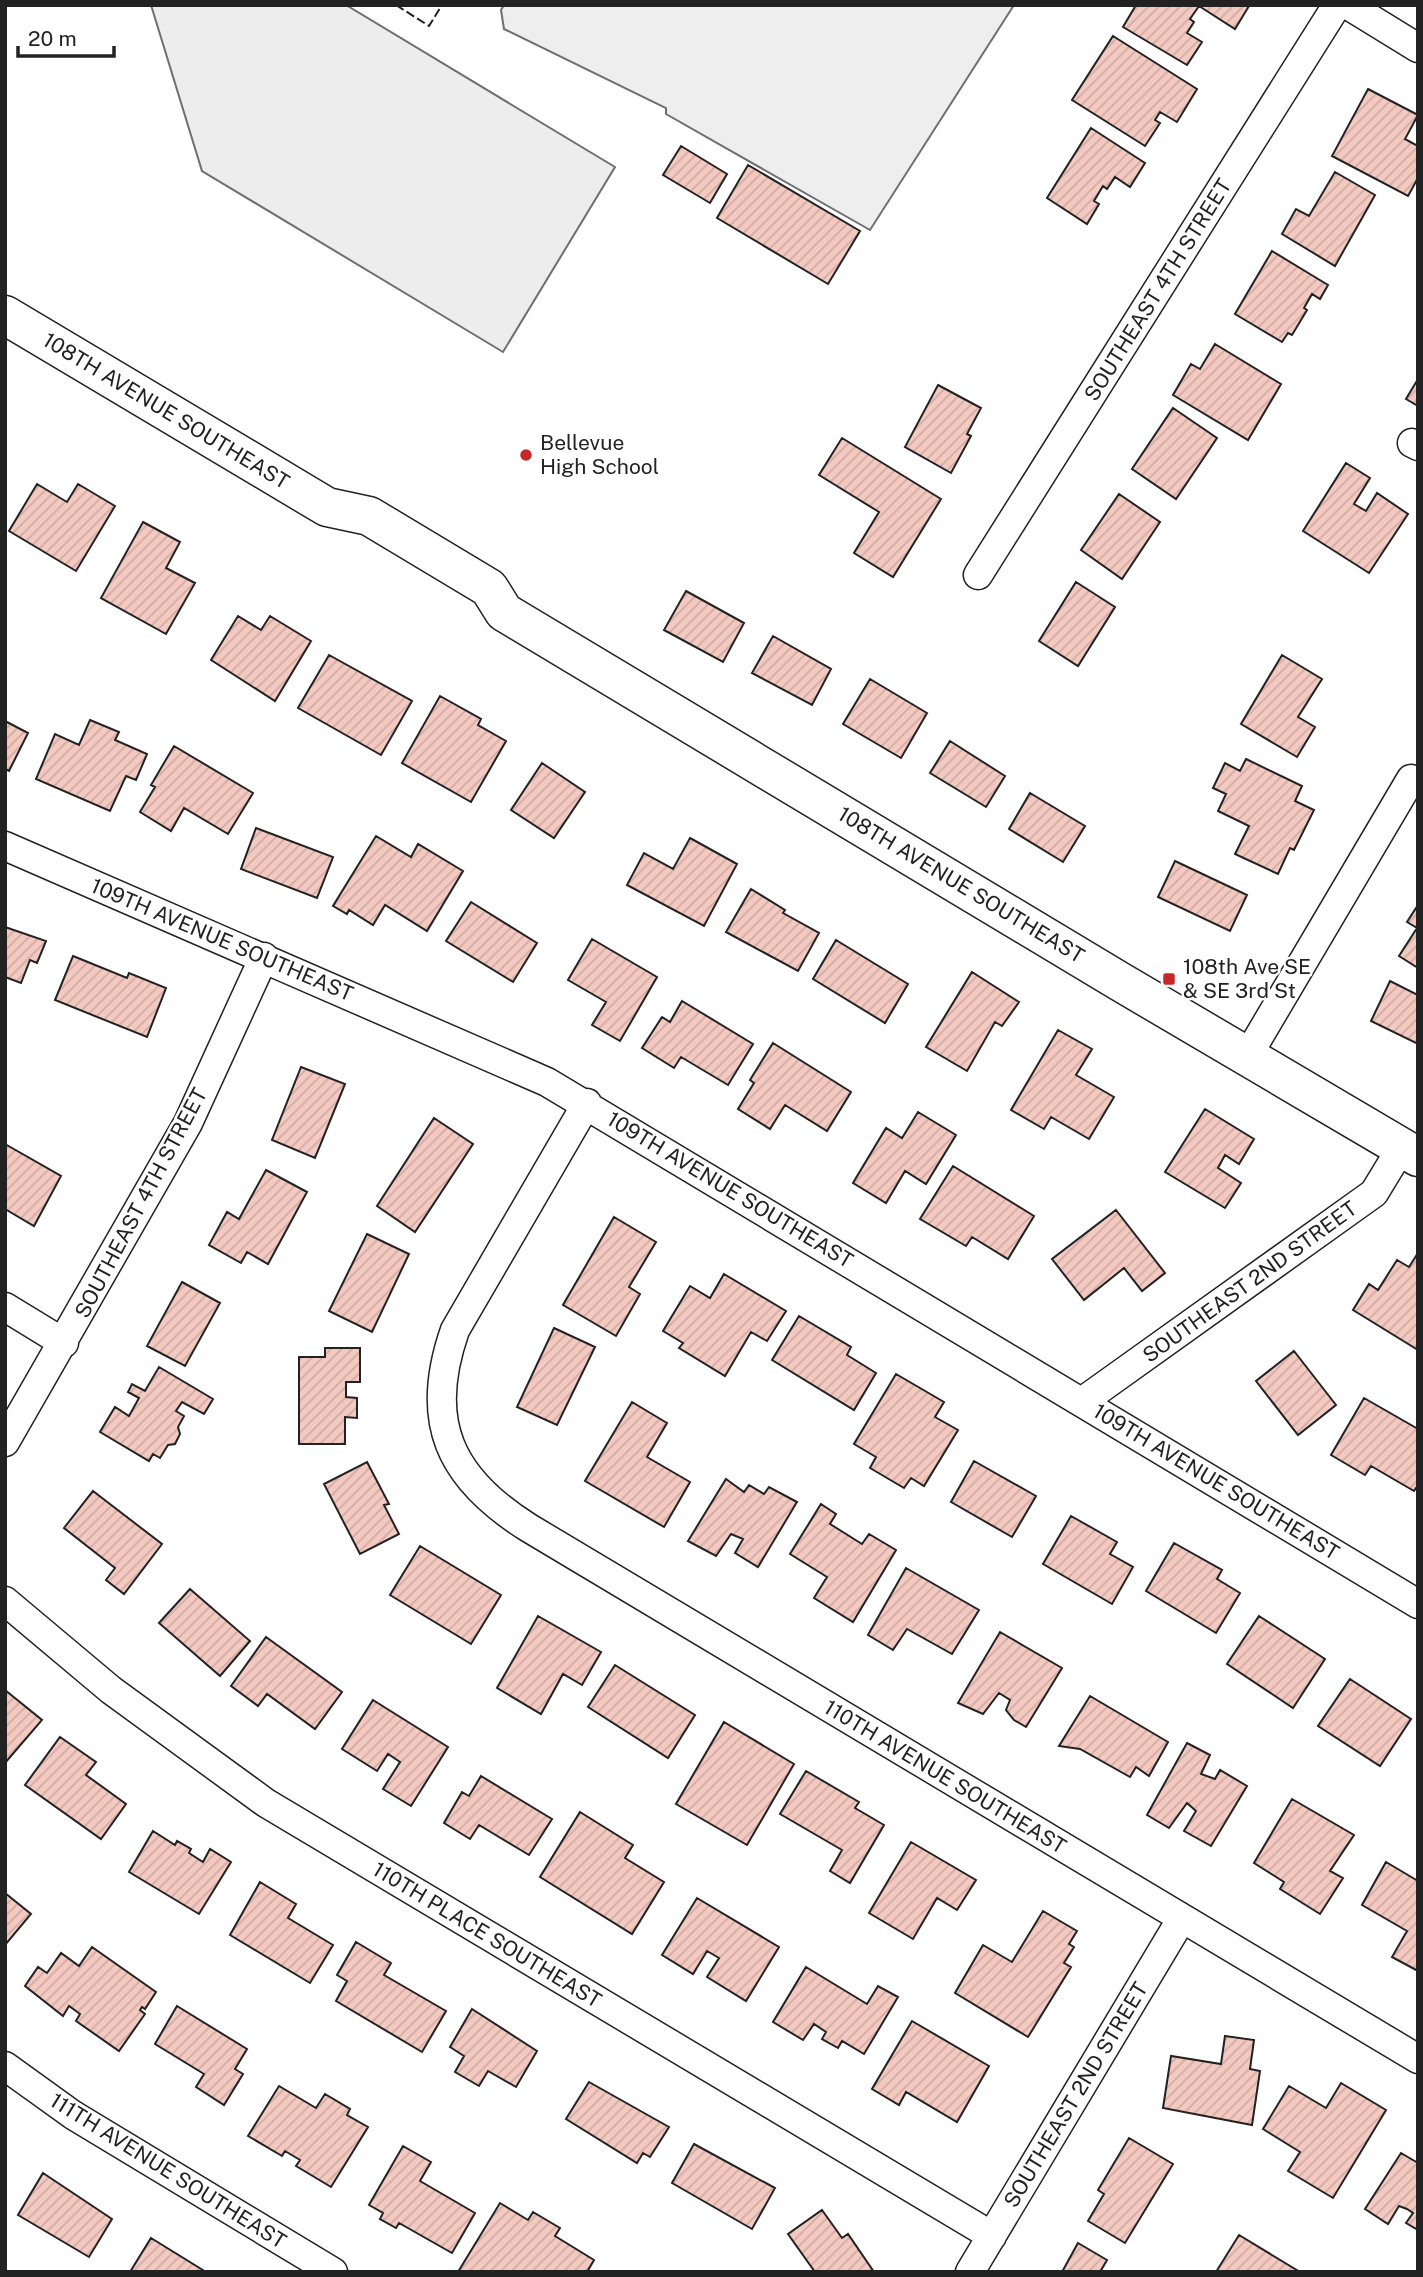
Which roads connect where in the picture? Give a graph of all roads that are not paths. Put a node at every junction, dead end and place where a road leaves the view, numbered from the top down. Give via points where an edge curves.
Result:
1 (1337, 5) edge
2 (1348, 5) edge
3 (1418, 48) edge
4 (5, 315) edge
5 (978, 575) dead end
6 (1411, 779) dead end
7 (5, 846) edge
8 (264, 957) junction
9 (1248, 1055) junction
10 (587, 1103) junction
11 (1410, 1152) edge
12 (5, 1307) edge
13 (64, 1343) junction
14 (1083, 1401) junction
15 (5, 1442) edge
16 (5, 1601) edge
17 (1418, 1604) edge
18 (1182, 1918) junction
19 (1418, 2059) edge
20 (5, 2066) edge
21 (992, 2236) junction
22 (332, 2272) edge
23 (970, 2272) edge

1 - 5 street, SOUTHEAST 4TH STREET
2 - 3 street
4 - 9 street, 108TH AVENUE SOUTHEAST via 327,507 369,516 489,588 505,612
6 - 9 street
7 - 8 street, 109TH AVENUE SOUTHEAST
8 - 10 street, 109TH AVENUE SOUTHEAST
8 - 13 street, SOUTHEAST 4TH STREET via 188,1123
9 - 11 street, 108TH AVENUE SOUTHEAST
10 - 14 street, 109TH AVENUE SOUTHEAST
10 - 18 street, 110TH AVENUE SOUTHEAST via 454,1330 446,1354 441,1374 442,1412 449,1444 477,1489 540,1536
11 - 14 street, SOUTHEAST 2ND STREET via 1374,1193
12 - 13 street
13 - 15 street, SOUTHEAST 4TH STREET
14 - 17 street, 109TH AVENUE SOUTHEAST
16 - 21 street, 110TH PLACE SOUTHEAST via 111,1690 265,1803
18 - 19 street, 110TH AVENUE SOUTHEAST
18 - 21 street, SOUTHEAST 2ND STREET
20 - 22 street, 111TH AVENUE SOUTHEAST via 72,2115
21 - 23 street, SOUTHEAST 2ND STREET

